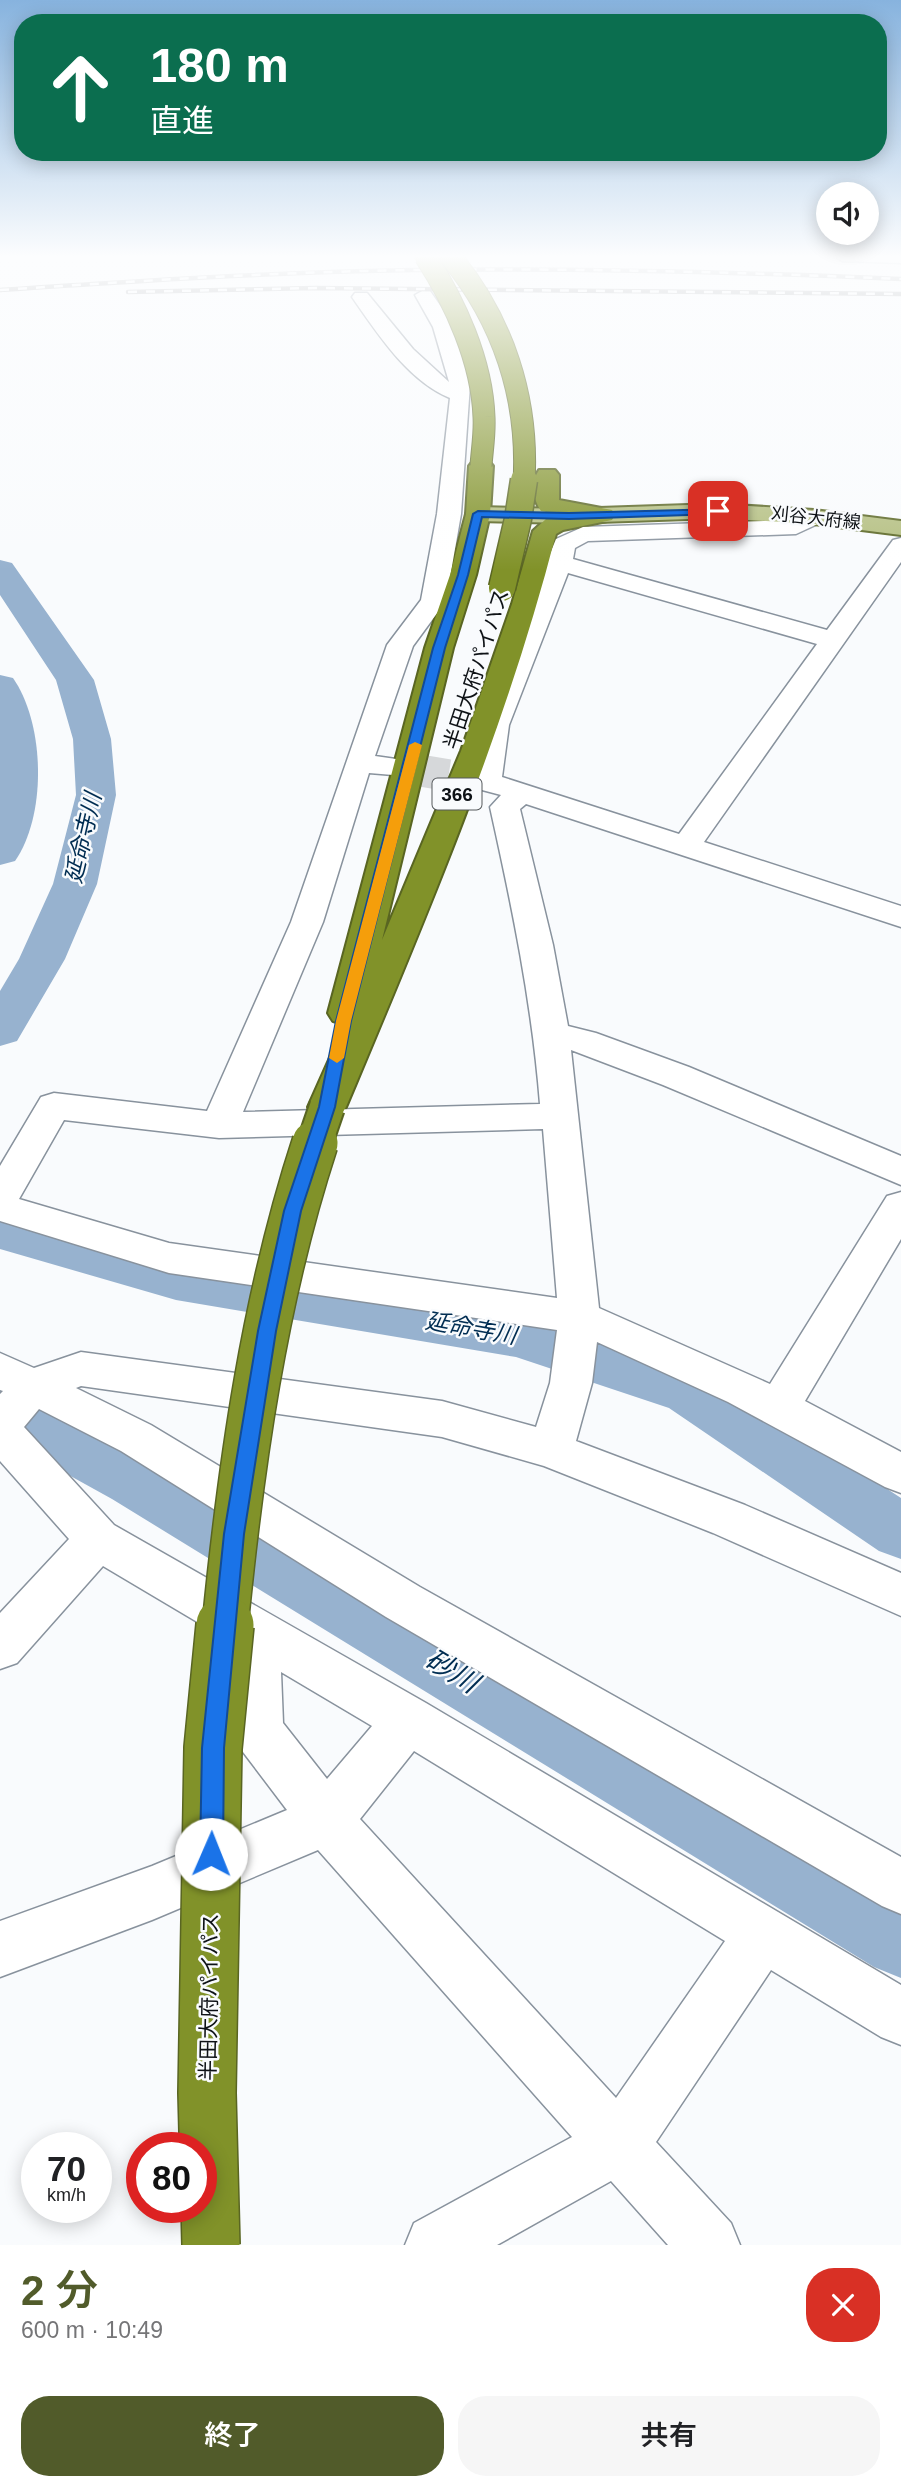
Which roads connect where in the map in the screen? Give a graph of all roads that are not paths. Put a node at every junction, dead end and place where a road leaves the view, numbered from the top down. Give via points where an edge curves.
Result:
1 (414, 361) edge
2 (454, 361) edge
3 (474, 361) edge
4 (509, 361) edge
5 (528, 361) edge
6 (461, 395) junction
7 (542, 415) dead end
8 (546, 451) dead end
9 (478, 514) junction
10 (603, 515) junction
11 (814, 517) junction
12 (901, 528) edge
13 (901, 545) edge
14 (560, 563) junction
15 (833, 640) junction
16 (358, 764) junction
17 (393, 766) tunnel mouth
18 (482, 781) joint
19 (521, 792) junction
20 (687, 845) junction
21 (901, 917) edge
22 (552, 1034) junction
23 (327, 1107) junction
24 (560, 1116) junction
25 (219, 1125) junction
26 (901, 1171) edge
27 (0, 1198) edge
28 (901, 1206) edge
29 (0, 1207) edge
30 (579, 1318) junction
31 (22, 1381) edge
32 (779, 1406) junction
33 (0, 1424) edge
34 (0, 1431) edge
35 (551, 1450) junction
36 (901, 1474) edge
37 (99, 1539) junction
38 (901, 1595) edge
39 (255, 1629) junction
40 (0, 1647) edge
41 (408, 1720) junction
42 (326, 1820) junction
43 (901, 1887) edge
44 (762, 1935) junction
45 (0, 1949) edge
46 (901, 2017) edge
47 (620, 2143) junction
48 (211, 2245) edge
49 (436, 2245) edge
50 (709, 2245) edge

1 - 6 street via 447,392
2 - 6 street
3 - 9 highway, 366, bridge via 485,415
4 - 23 highway, 半田大府パイパス / 366, bridge via 522,422 524,478 502,588 478,678
5 - 7 highway
6 - 16 street via 449,514 433,601 400,645
8 - 10 highway via 544,497 550,506
9 - 10 main road, 刈谷大府線
9 - 23 highway, 366 via 344,1021
10 - 11 main road, 刈谷大府線 via 718,511
10 - 23 highway, 366 via 555,524 545,531 461,784
11 - 12 main road, 刈谷大府線
11 - 14 street via 796,527 583,534 564,544
13 - 15 street
14 - 15 street
14 - 18 street via 495,725
15 - 20 street
16 - 17 street
16 - 25 street via 307,922
18 - 19 street
19 - 20 street
19 - 22 street via 505,807
20 - 21 street
22 - 24 street
22 - 26 street via 584,1041 676,1076
23 - 48 highway, 半田大府パイパス / 366, bridge via 300,1181 267,1331 233,1548 213,1748 207,2093
24 - 25 street
24 - 30 street
25 - 27 street via 54,1106
28 - 32 street
29 - 30 street via 169,1258
30 - 32 street via 690,1363
30 - 35 street via 571,1383
31 - 33 street
31 - 35 street via 82,1369 442,1419
31 - 43 street via 136,1438 403,1602
32 - 36 street
34 - 37 street
35 - 38 street via 729,1519
37 - 39 street
37 - 40 street
39 - 41 street
39 - 42 street via 258,1731
41 - 42 street
41 - 44 street
42 - 45 street
42 - 47 street
44 - 46 street
44 - 47 street
47 - 49 street
47 - 50 street

